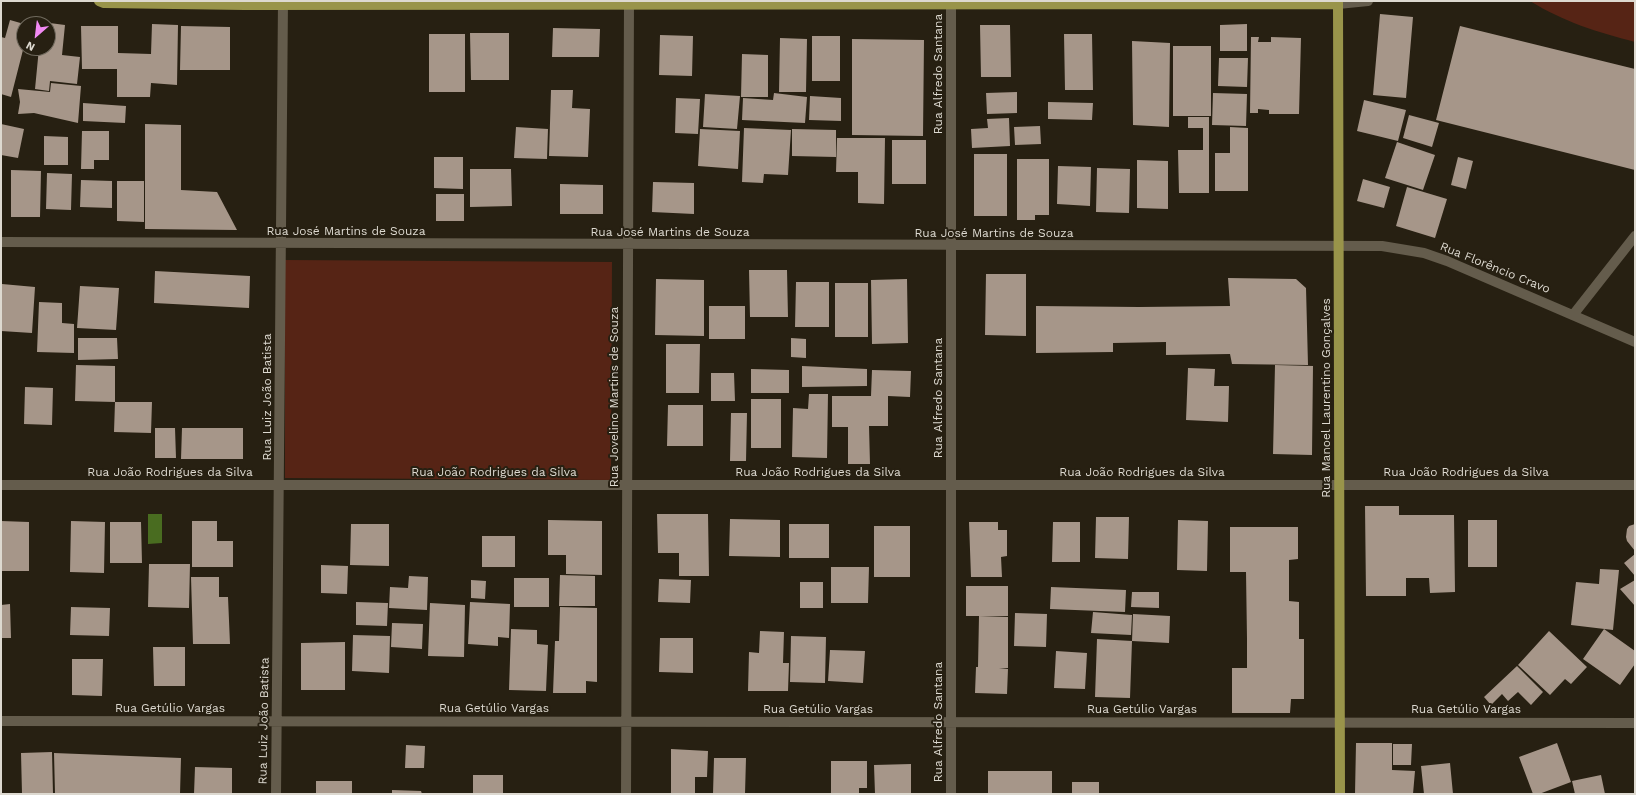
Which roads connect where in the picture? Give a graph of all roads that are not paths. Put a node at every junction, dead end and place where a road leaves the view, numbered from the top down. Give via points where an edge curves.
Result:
1 (99, 1) edge
2 (1368, 1) edge
3 (283, 3) edge
4 (629, 3) edge
5 (951, 3) edge
6 (1338, 3) edge
7 (1635, 236) edge
8 (1, 242) edge
9 (281, 244) junction
10 (628, 245) junction
11 (951, 246) junction
12 (1339, 246) junction
13 (1573, 315) junction
14 (1635, 342) edge
15 (1, 485) edge
16 (279, 485) junction
17 (627, 485) junction
18 (951, 485) junction
19 (1339, 485) junction
20 (1635, 485) edge
21 (1, 721) edge
22 (277, 721) junction
23 (626, 721) junction
24 (951, 722) junction
25 (1340, 722) junction
26 (1635, 723) edge
27 (276, 794) edge
28 (626, 794) edge
29 (951, 794) edge
30 (1340, 794) edge

1 - 3 main road
2 - 6 street
3 - 4 main road
3 - 9 street, Rua Luiz João Batista
4 - 5 main road
4 - 10 street, Rua Jovelino Martins de Souza
5 - 6 main road
5 - 11 street, Rua Alfredo Santana
6 - 12 main road, Rua Manoel Laurentino Gonçalves
7 - 13 street
8 - 9 street, Rua José Martins de Souza
9 - 10 street, Rua José Martins de Souza
9 - 16 street, Rua Luiz João Batista
10 - 11 street, Rua José Martins de Souza
10 - 17 street, Rua Jovelino Martins de Souza
11 - 12 street, Rua José Martins de Souza
11 - 18 street, Rua Alfredo Santana
12 - 13 street, Rua Florêncio Cravo via 1382,246 1424,253 1477,272
12 - 19 main road, Rua Manoel Laurentino Gonçalves
13 - 14 street, Rua Florêncio Cravo
15 - 16 street, Rua João Rodrigues da Silva
16 - 17 street, Rua João Rodrigues da Silva
16 - 22 street, Rua Luiz João Batista
17 - 18 street, Rua João Rodrigues da Silva
17 - 23 street, Rua Jovelino Martins de Souza
18 - 19 street, Rua João Rodrigues da Silva
18 - 24 street, Rua Alfredo Santana
19 - 20 street, Rua João Rodrigues da Silva
19 - 25 main road, Rua Manoel Laurentino Gonçalves
21 - 22 street, Rua Getúlio Vargas
22 - 23 street, Rua Getúlio Vargas
22 - 27 street, Rua Luiz João Batista
23 - 24 street, Rua Getúlio Vargas
23 - 28 street, Rua Jovelino Martins de Souza
24 - 25 street, Rua Getúlio Vargas
24 - 29 street, Rua Alfredo Santana
25 - 26 street, Rua Getúlio Vargas
25 - 30 main road, Rua Manoel Laurentino Gonçalves

